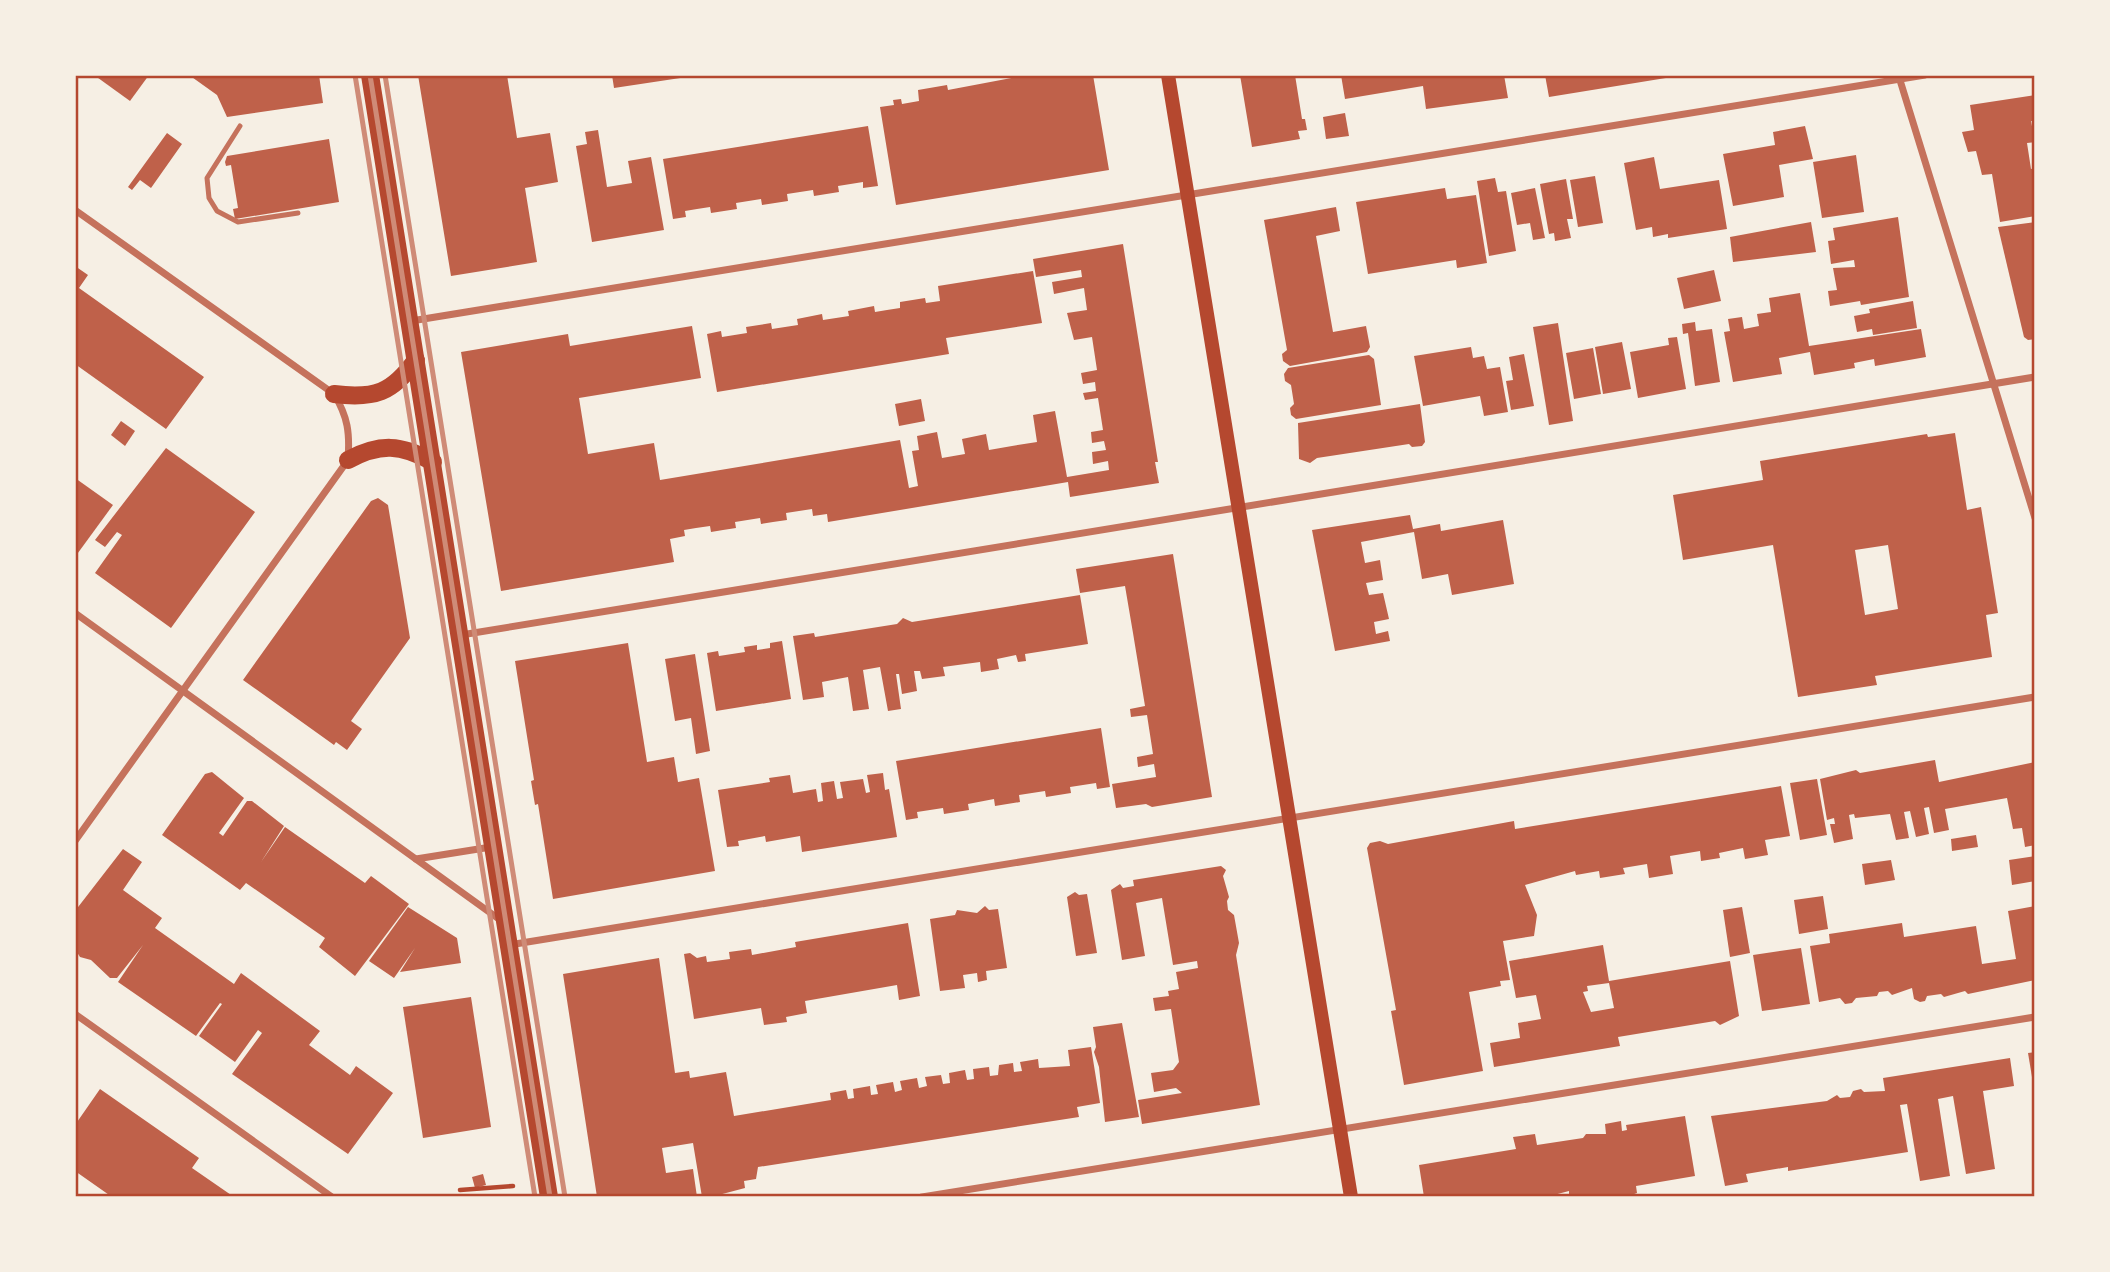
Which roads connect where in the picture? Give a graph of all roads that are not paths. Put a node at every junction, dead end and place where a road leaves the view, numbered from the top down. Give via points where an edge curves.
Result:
1 (370, 75) edge
2 (1168, 75) edge
3 (1925, 75) edge
4 (1900, 77) edge
5 (240, 126) dead end
6 (1187, 195) junction
7 (75, 210) edge
8 (298, 214) dead end
9 (410, 321) junction
10 (416, 360) junction
11 (2035, 377) edge
12 (1994, 384) junction
13 (334, 394) junction
14 (348, 460) junction
15 (433, 462) junction
16 (1240, 505) junction
17 (2035, 518) edge
18 (75, 613) edge
19 (461, 635) junction
20 (183, 690) junction
21 (2035, 697) edge
22 (1290, 818) junction
23 (75, 841) edge
24 (492, 847) junction
25 (416, 859) junction
26 (504, 923) junction
27 (508, 945) junction
28 (75, 1014) edge
29 (2035, 1017) edge
30 (1340, 1130) junction
31 (332, 1197) edge
32 (549, 1197) edge
33 (922, 1197) edge
34 (1351, 1197) edge

1 - 9 main road
2 - 6 main road
3 - 4 street
4 - 6 street
4 - 12 street
5 - 8 lane via 207,178 209,198 217,211 238,222
6 - 9 street
6 - 16 main road
7 - 13 street
9 - 10 main road
10 - 13 main road via 382,393 360,397
10 - 15 main road
11 - 12 street
12 - 16 street
12 - 17 street
13 - 14 street via 347,416
14 - 15 main road via 368,450 391,447 413,451
14 - 20 street
15 - 19 main road
16 - 19 street
16 - 22 main road
18 - 20 street
19 - 24 main road
20 - 23 street
20 - 25 street
21 - 22 street
22 - 27 street
22 - 30 main road
24 - 25 street
24 - 26 main road
25 - 26 street
26 - 27 main road
27 - 32 main road
28 - 31 street
29 - 30 street
30 - 33 street
30 - 34 main road

